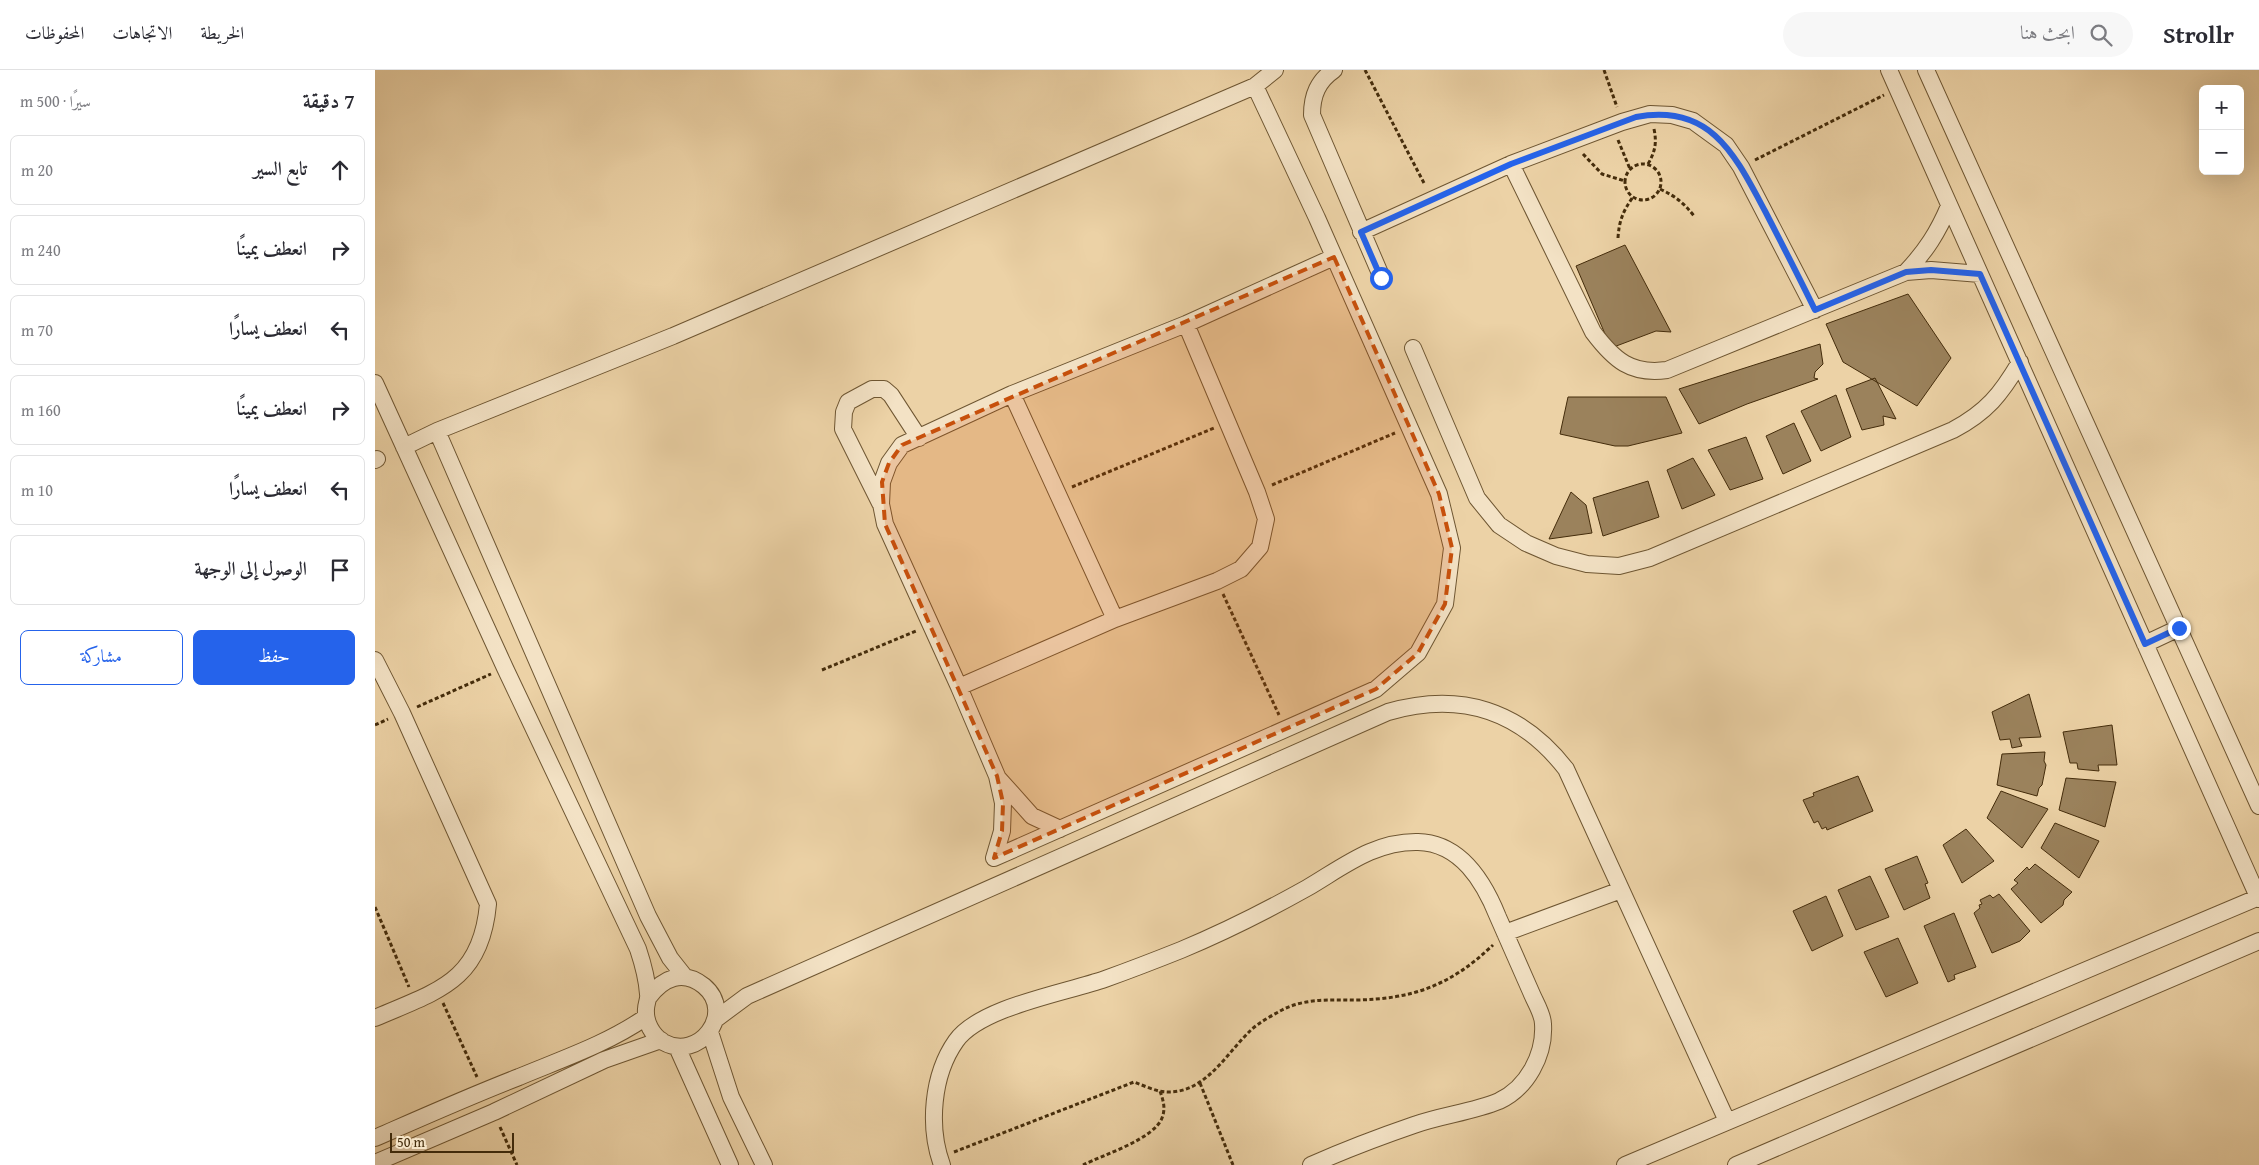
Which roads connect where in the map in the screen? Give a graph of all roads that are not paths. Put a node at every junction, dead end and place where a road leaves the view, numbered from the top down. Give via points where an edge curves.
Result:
1 (1275, 70) edge
2 (1889, 70) edge
3 (1926, 70) edge
4 (1323, 73) edge
5 (1255, 86) junction
6 (1511, 164) junction
7 (1949, 206) junction
8 (1361, 232) junction
9 (1334, 257) junction
10 (1906, 272) junction
11 (1980, 274) junction
12 (1381, 278) dead end
13 (1815, 310) junction
14 (1186, 324) junction
15 (1413, 348) dead end
16 (2020, 362) junction
17 (375, 383) edge
18 (1012, 394) junction
19 (437, 431) junction
20 (919, 438) junction
21 (404, 447) junction
22 (881, 504) junction
23 (1115, 619) junction
24 (2179, 628) junction
25 (2145, 644) junction
26 (375, 660) edge
27 (959, 687) junction
28 (997, 776) junction
29 (2259, 806) edge
30 (1060, 829) junction
31 (1621, 890) junction
32 (2259, 898) edge
33 (1505, 933) junction
34 (2259, 941) edge
35 (685, 977) junction
36 (649, 997) junction
37 (646, 1017) junction
38 (375, 1018) edge
39 (713, 1026) junction
40 (661, 1040) junction
41 (677, 1047) junction
42 (579, 1052) junction
43 (587, 1068) junction
44 (1727, 1121) junction
45 (375, 1138) edge
46 (940, 1162) edge
47 (375, 1163) edge
48 (730, 1165) edge
49 (764, 1165) edge
50 (1311, 1165) edge
51 (1625, 1165) edge
52 (1736, 1165) edge

1 - 5 street
2 - 7 street
3 - 24 street
4 - 8 street via 1313,96 1312,115
5 - 9 street
5 - 19 street via 673,336
6 - 8 street
6 - 13 street via 1650,114 1672,115 1693,121 1726,145 1741,167
6 - 13 street via 1593,332 1618,361 1634,369 1667,370
7 - 10 street via 1925,253
7 - 11 street
8 - 12 street
9 - 14 street
9 - 30 street via 1439,494 1452,548 1445,604 1418,653 1376,690
10 - 11 street via 1931,270
10 - 13 street
11 - 16 street
14 - 18 street
14 - 23 street via 1266,519 1260,548 1241,569 1217,581
15 - 16 street via 1477,498 1499,525 1526,543 1555,556 1587,564 1619,566 1650,558 1971,421 2003,390
16 - 25 street
17 - 21 street
18 - 20 street
18 - 23 street
19 - 21 street
19 - 35 street via 648,916 670,958
20 - 22 street via 902,445 889,463 882,482
20 - 22 street via 884,389 872,389 848,402 843,429
21 - 36 street via 638,949
22 - 27 street via 885,524
23 - 27 street
24 - 25 street
24 - 29 street
25 - 32 street
26 - 38 street via 488,904 480,945 455,979 438,991
27 - 28 street
28 - 30 street via 1033,816
28 - 30 street via 1003,804 1002,831 994,858
31 - 33 street
31 - 39 street via 1566,769 1542,742 1496,713 1460,704 1423,704 1388,712 747,996
31 - 44 street
32 - 44 street
33 - 46 street via 1488,892 1472,868 1449,850 1422,842 1394,842 1367,852 1245,921 1181,949 1104,980 979,1020 956,1040 943,1068 935,1097 934,1128
33 - 50 street via 1543,1021 1542,1045 1534,1068 1519,1087 1499,1100 1419,1123
34 - 52 street
35 - 36 street via 670,978 657,986
35 - 39 street via 698,981 709,990 716,1004
36 - 37 street
37 - 40 street via 651,1030
37 - 42 street via 627,1031
39 - 41 street via 701,1041
39 - 49 street via 731,1098
40 - 41 street
40 - 43 street
41 - 48 street
42 - 43 street
42 - 45 street
43 - 47 street
44 - 51 street

